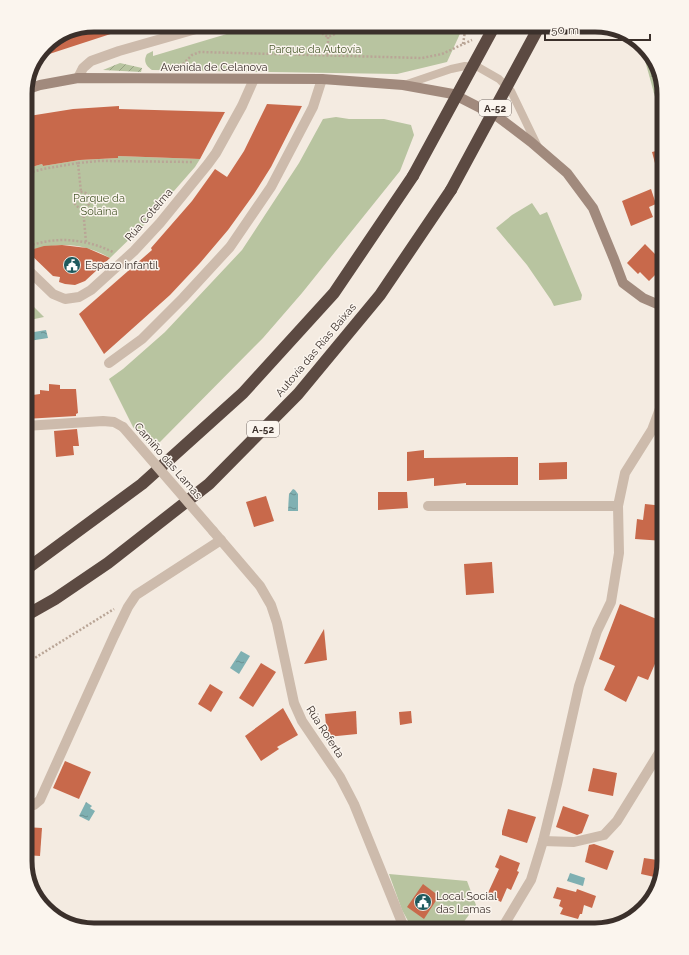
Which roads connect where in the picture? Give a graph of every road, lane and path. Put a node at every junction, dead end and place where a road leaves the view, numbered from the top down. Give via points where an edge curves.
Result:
1 (186, 32) edge
2 (322, 32) edge
3 (336, 32) edge
4 (465, 32) edge
5 (491, 32) edge
6 (536, 32) edge
7 (328, 37) junction
8 (474, 39) dead end
9 (463, 45) junction
10 (328, 55) junction
11 (78, 78) junction
12 (169, 79) junction
13 (254, 79) junction
14 (322, 79) junction
15 (404, 85) junction
16 (32, 88) edge
17 (540, 150) junction
18 (78, 163) junction
19 (208, 164) junction
20 (32, 172) edge
21 (81, 192) junction
22 (82, 208) junction
23 (86, 242) junction
24 (32, 245) edge
25 (113, 252) dead end
26 (32, 274) edge
27 (657, 304) edge
28 (109, 364) dead end
29 (657, 417) edge
30 (32, 426) edge
31 (428, 506) dead end
32 (618, 506) junction
33 (214, 531) joint
34 (221, 540) junction
35 (32, 564) edge
36 (116, 607) dead end
37 (32, 612) edge
38 (32, 660) edge
39 (657, 756) edge
40 (32, 805) edge
41 (543, 841) junction
42 (402, 923) edge
43 (505, 923) edge

1 - 11 street via 91,61 83,68
2 - 7 path
3 - 7 path
4 - 9 path
5 - 35 highway, Autovía das Rías Baixas, bridge via 413,176 334,293 243,394 142,484
6 - 37 highway, Autovía das Rías Baixas / A-52, bridge via 451,190 380,295 298,394 208,484 108,563
7 - 10 path
8 - 9 path
9 - 10 path via 442,54 422,58
10 - 12 path via 196,52
11 - 12 street, Avenida de Celanova
11 - 16 street, Avenida de Celanova
12 - 13 street, Avenida de Celanova
13 - 14 street, Avenida de Celanova
13 - 19 street, Rúa Cotelma via 242,106
14 - 15 street, Avenida de Celanova
14 - 28 street via 313,107 271,187 230,247 142,339
15 - 17 street, Avenida de Celanova via 453,94 498,117
15 - 17 lane via 451,69 478,67 499,78 511,91
17 - 27 street, Avenida de Celanova via 567,173 593,208 623,283
18 - 19 path via 163,161
18 - 20 path
18 - 21 path
19 - 26 street, Rúa Cotelma via 140,245 91,290 79,297 65,299 53,294
21 - 22 path via 76,194 74,199
21 - 22 path via 88,194 90,199 89,204
22 - 23 path
23 - 24 path via 42,241
23 - 25 path
29 - 32 street via 652,430 625,473
30 - 33 street, Camiño das Lamas, bridge via 103,421 114,422 123,427
31 - 32 street
32 - 41 street via 619,553 611,602 597,631 579,686
33 - 34 street, Rúa Roferta
34 - 40 street via 136,594 114,636 40,800
34 - 42 street, Rúa Roferta via 260,586 271,605 294,703 302,721 340,777 354,804
36 - 38 path
39 - 41 street via 617,821 604,835 574,842
41 - 43 street via 531,880

